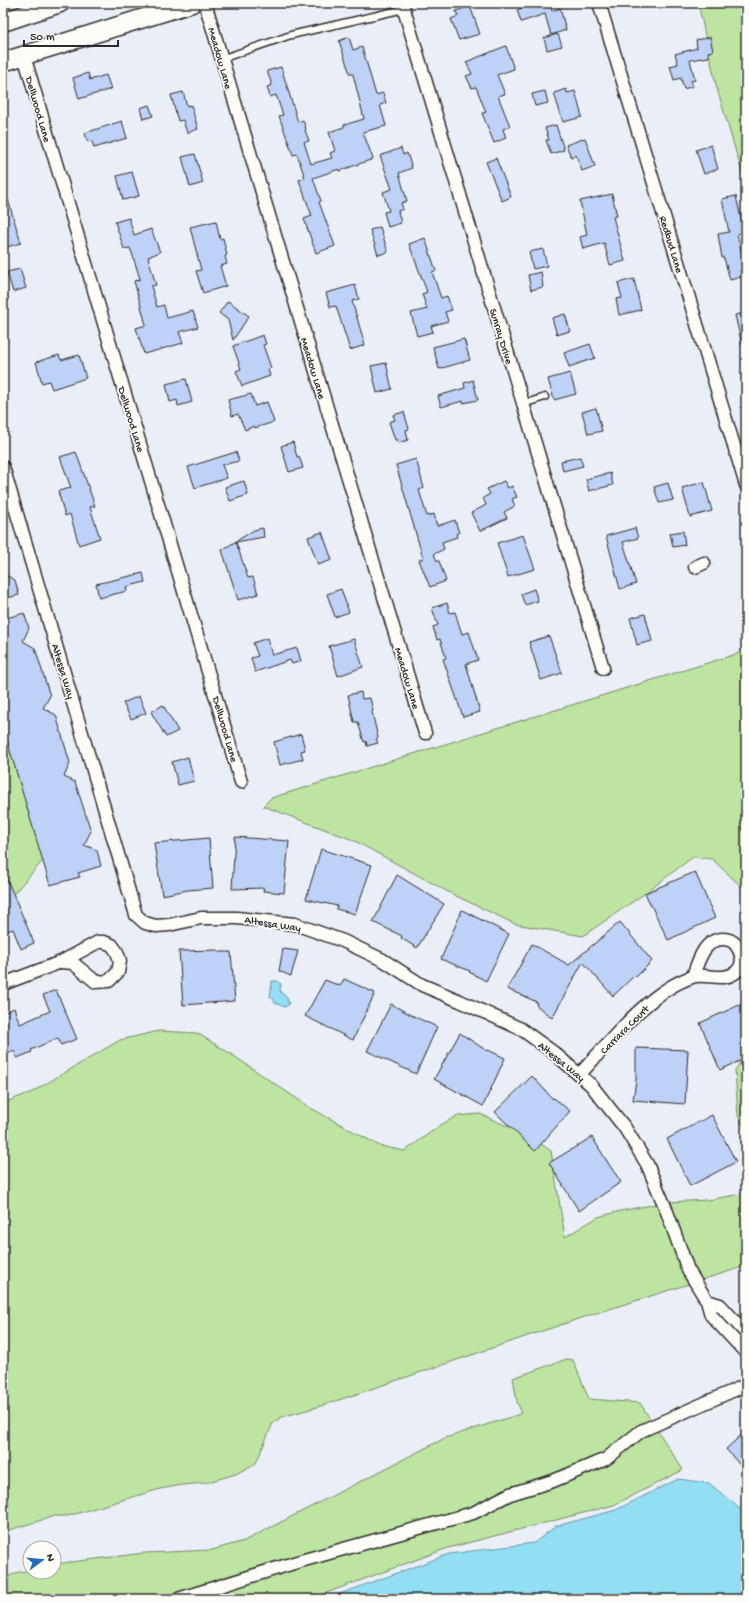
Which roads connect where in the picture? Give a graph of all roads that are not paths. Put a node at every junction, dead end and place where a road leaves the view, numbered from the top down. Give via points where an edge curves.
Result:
1 (60, 3) edge
2 (192, 3) edge
3 (204, 3) edge
4 (599, 3) edge
5 (403, 6) edge
6 (3, 22) edge
7 (24, 56) junction
8 (221, 59) junction
9 (3, 62) edge
10 (545, 397) dead end
11 (523, 404) junction
12 (3, 467) edge
13 (746, 485) edge
14 (603, 668) dead end
15 (425, 733) dead end
16 (241, 782) dead end
17 (61, 962) junction
18 (693, 976) dead end
19 (3, 984) edge
20 (580, 1074) junction
21 (707, 1301) junction
22 (746, 1333) edge
23 (746, 1353) edge
24 (746, 1385) edge
25 (178, 1599) edge

1 - 6 main road
2 - 7 main road
3 - 8 street, Meadow Lane
4 - 13 street, Redbud Lane
5 - 8 lane via 291,35
5 - 11 street, Sunray Drive
7 - 9 main road
7 - 16 street, Dellwood Lane
8 - 15 street, Meadow Lane
10 - 11 lane
11 - 14 street, Sunray Drive
12 - 20 street, Altessa Way via 136,915 145,923 156,926 201,918 237,918 295,924 343,941 383,960 422,985 521,1029
17 - 17 street via 73,963 96,982 109,981 118,972 120,961 112,945 98,942
17 - 19 street
18 - 20 street, Carrara Court via 645,1006
20 - 21 street, Altessa Way via 625,1128 647,1164 688,1270
21 - 22 street via 720,1305
21 - 23 street, Altessa Way via 710,1315
24 - 25 street via 641,1431 606,1459 553,1481 510,1494 473,1512

